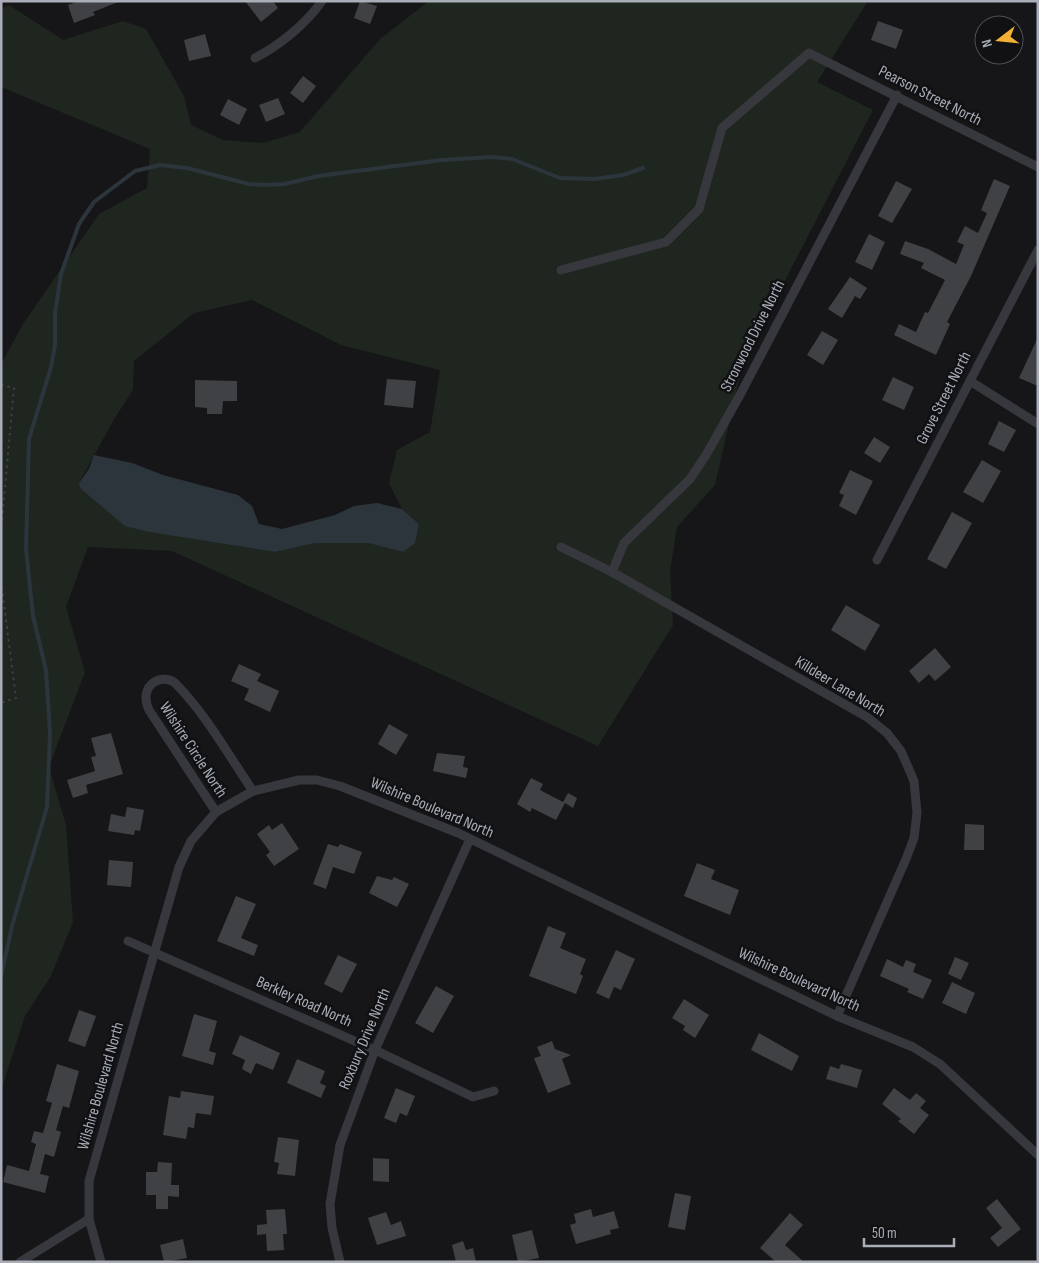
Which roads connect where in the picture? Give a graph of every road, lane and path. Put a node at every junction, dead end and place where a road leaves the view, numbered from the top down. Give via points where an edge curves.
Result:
1 (322, 1) edge
2 (256, 58) dead end
3 (898, 95) junction
4 (1038, 167) edge
5 (1038, 250) edge
6 (561, 270) dead end
7 (970, 381) junction
8 (1, 385) edge
9 (1038, 424) edge
10 (1, 531) edge
11 (561, 547) dead end
12 (877, 560) dead end
13 (612, 572) junction
14 (1, 581) edge
15 (1, 703) edge
16 (253, 791) junction
17 (216, 812) junction
18 (470, 839) junction
19 (128, 941) dead end
20 (156, 951) junction
21 (837, 1016) junction
22 (375, 1050) junction
23 (494, 1092) dead end
24 (1038, 1154) edge
25 (89, 1219) junction
26 (20, 1262) edge
27 (101, 1262) edge
28 (340, 1262) edge

1 - 2 street via 308,19
3 - 4 street, Pearson Street North
3 - 6 street, Pearson Street North via 809,53 722,128 699,209 666,242
3 - 13 street, Stronwood Drive North via 706,455 690,479 624,543
5 - 7 street, Grove Street North
7 - 9 street
7 - 12 street, Grove Street North
8 - 10 path via 14,388
11 - 13 street, Killdeer Lane North
13 - 21 street, Killdeer Lane North via 866,717 887,733 901,751 914,781 917,802 914,838
14 - 15 path via 16,698
16 - 17 street, Wilshire Boulevard North
16 - 17 street, Wilshire Circle North via 176,684 166,680 149,686 146,691 149,710
16 - 18 street, Wilshire Boulevard North via 285,782 317,780 368,796
17 - 20 street, Wilshire Boulevard North via 192,841 180,867
18 - 21 street, Wilshire Boulevard North
18 - 22 street, Roxbury Drive North
19 - 20 street, Berkley Road North
20 - 22 street, Berkley Road North
20 - 25 street, Wilshire Boulevard North via 89,1181
21 - 24 street, Wilshire Boulevard North via 895,1038 940,1064
22 - 23 street, Berkley Road North via 472,1097
22 - 28 street, Roxbury Drive North via 340,1145 333,1178 331,1220
25 - 26 street
25 - 27 street, Wilshire Boulevard North

